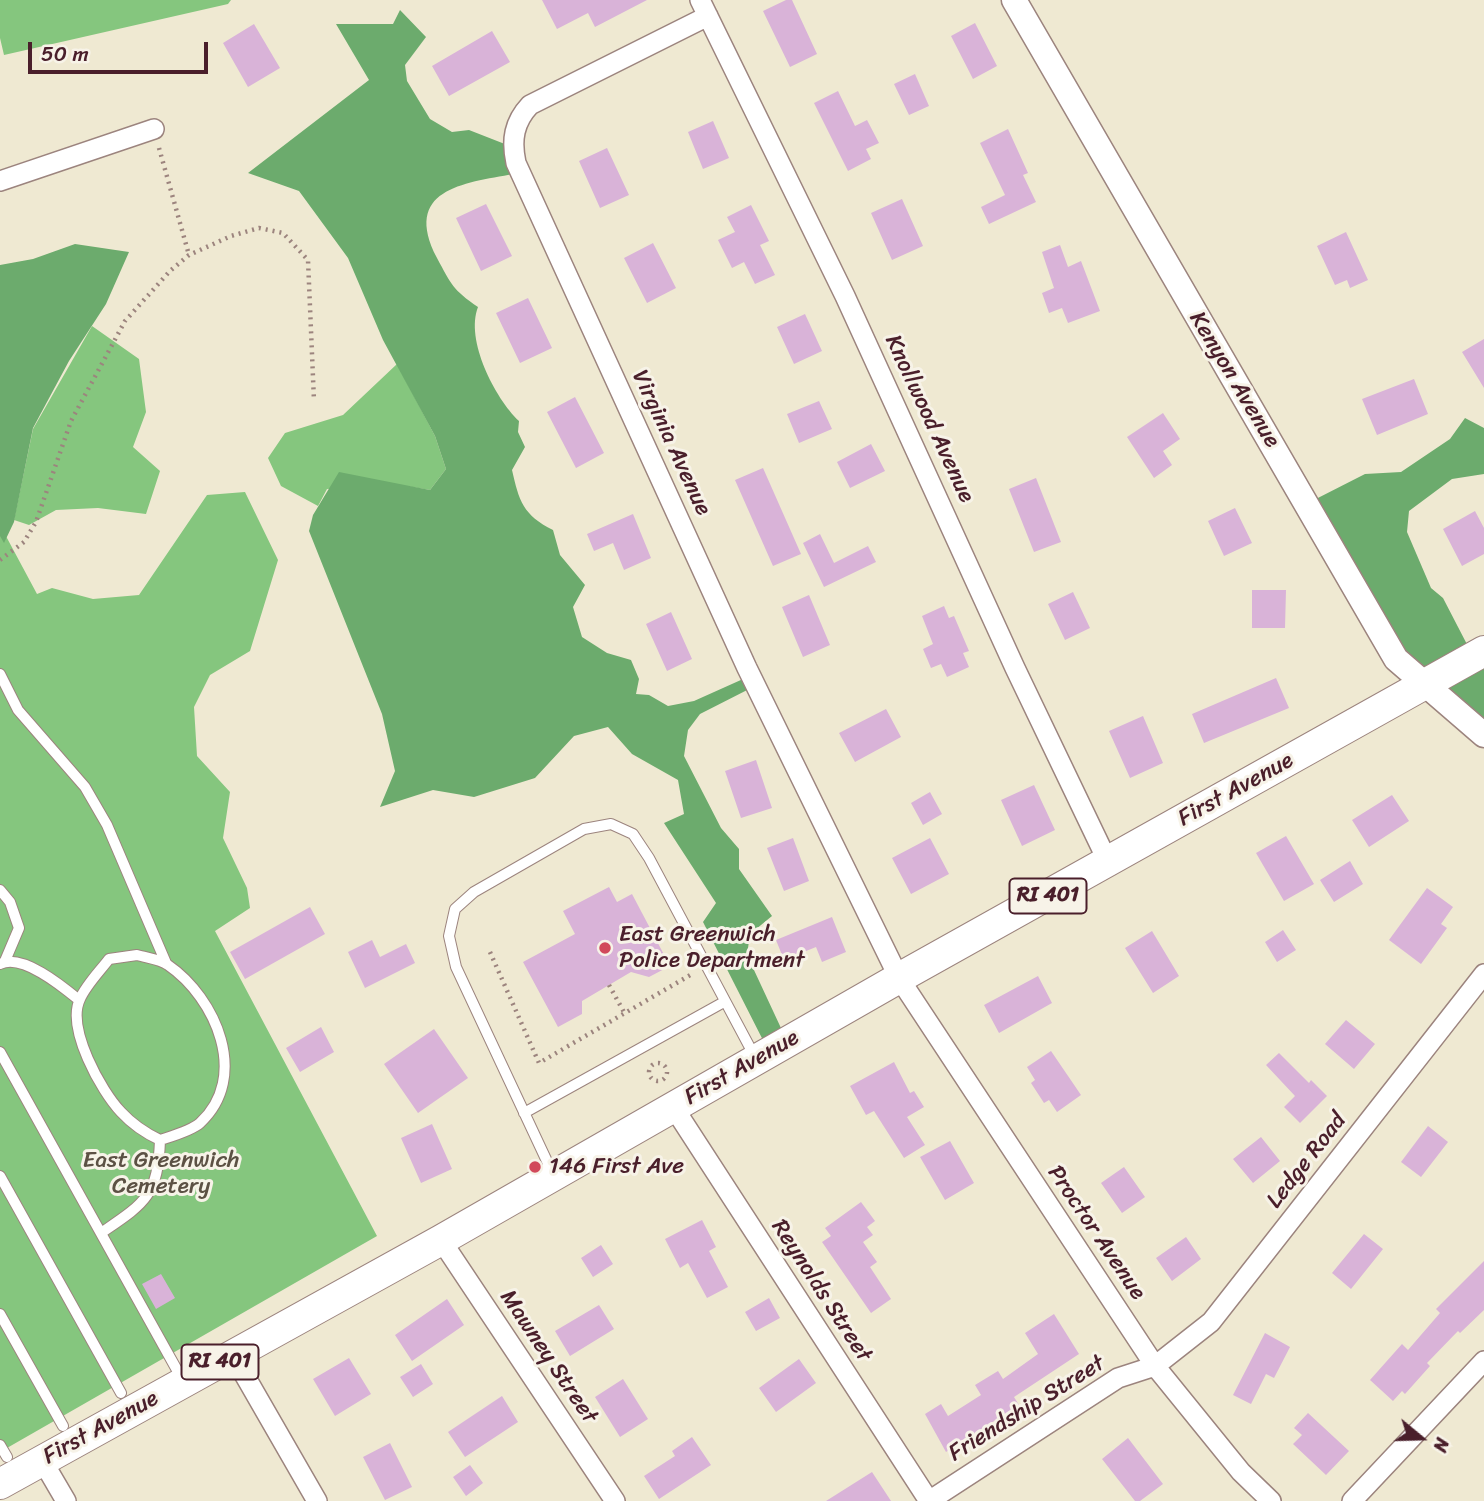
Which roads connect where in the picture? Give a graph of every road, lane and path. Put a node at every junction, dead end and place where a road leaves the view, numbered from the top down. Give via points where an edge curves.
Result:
1 (1014, 0) edge
2 (704, 8) edge
3 (154, 129) joint
4 (0, 181) edge
5 (189, 255) junction
6 (314, 401) dead end
7 (0, 560) edge
8 (1484, 651) edge
9 (0, 674) edge
10 (1423, 685) junction
11 (1484, 734) edge
12 (1108, 862) junction
13 (0, 890) edge
14 (490, 952) dead end
15 (3, 962) edge
16 (166, 963) junction
17 (687, 964) dead end
18 (1484, 974) edge
19 (899, 978) junction
20 (609, 985) dead end
21 (79, 1000) junction
22 (724, 1002) junction
23 (625, 1014) junction
24 (0, 1052) edge
25 (757, 1060) junction
26 (653, 1064) joint
27 (674, 1108) junction
28 (524, 1113) junction
29 (160, 1140) junction
30 (0, 1176) edge
31 (554, 1176) junction
32 (101, 1233) junction
33 (440, 1240) junction
34 (0, 1314) edge
35 (233, 1355) junction
36 (1484, 1361) edge
37 (1155, 1366) junction
38 (184, 1382) junction
39 (121, 1393) dead end
40 (63, 1426) dead end
41 (0, 1445) edge
42 (42, 1460) junction
43 (3, 1471) edge
44 (66, 1501) edge
45 (317, 1501) edge
46 (615, 1501) edge
47 (929, 1501) edge
48 (1271, 1501) edge
49 (1352, 1501) edge

1 - 10 street, Kenyon Avenue via 1382,637 1396,659
2 - 12 street, Knollwood Avenue via 823,250
2 - 19 street, Virginia Avenue via 530,105 517,124 513,149 519,171 747,668
3 - 4 street
3 - 5 path
5 - 6 path via 259,228 283,233 308,260
5 - 7 path via 125,321 71,421 36,522 24,542
8 - 10 main road, First Avenue / RI 401
9 - 16 lane via 18,710 85,787 107,825
10 - 11 street, Kenyon Avenue
10 - 12 main road, First Avenue / RI 401
12 - 19 main road, First Avenue / RI 401
13 - 15 lane via 10,902 19,928
14 - 23 path via 539,1063
15 - 21 lane via 31,967
16 - 21 lane via 137,955 109,959
16 - 29 lane via 198,991 220,1034 227,1073 218,1102 198,1125
17 - 23 path via 693,976
18 - 37 street, Ledge Road via 1211,1322
19 - 25 main road, First Avenue / RI 401
19 - 37 street, Proctor Avenue
20 - 23 path
21 - 29 lane via 78,1026 88,1060 119,1110 139,1129
22 - 25 lane
22 - 28 lane
22 - 28 lane via 633,834 611,824 584,829 474,892 455,909 449,936 456,967
24 - 32 lane
25 - 27 main road, First Avenue / RI 401
26 - 26 path via 666,1068 662,1080 650,1077
27 - 31 main road, First Avenue / RI 401
27 - 47 street, Reynolds Street
28 - 31 lane
29 - 32 lane via 152,1191
30 - 39 lane
31 - 33 main road, First Avenue / RI 401
32 - 38 lane
33 - 35 main road, First Avenue / RI 401
33 - 46 street, Mawney Street
34 - 40 lane
35 - 38 main road, First Avenue / RI 401
35 - 45 street
36 - 49 street
37 - 47 street, Friendship Street via 1118,1378
37 - 48 street, Proctor Avenue via 1241,1472
38 - 42 main road, First Avenue / RI 401
41 - 43 lane
42 - 43 main road, First Avenue / RI 401
42 - 44 street

